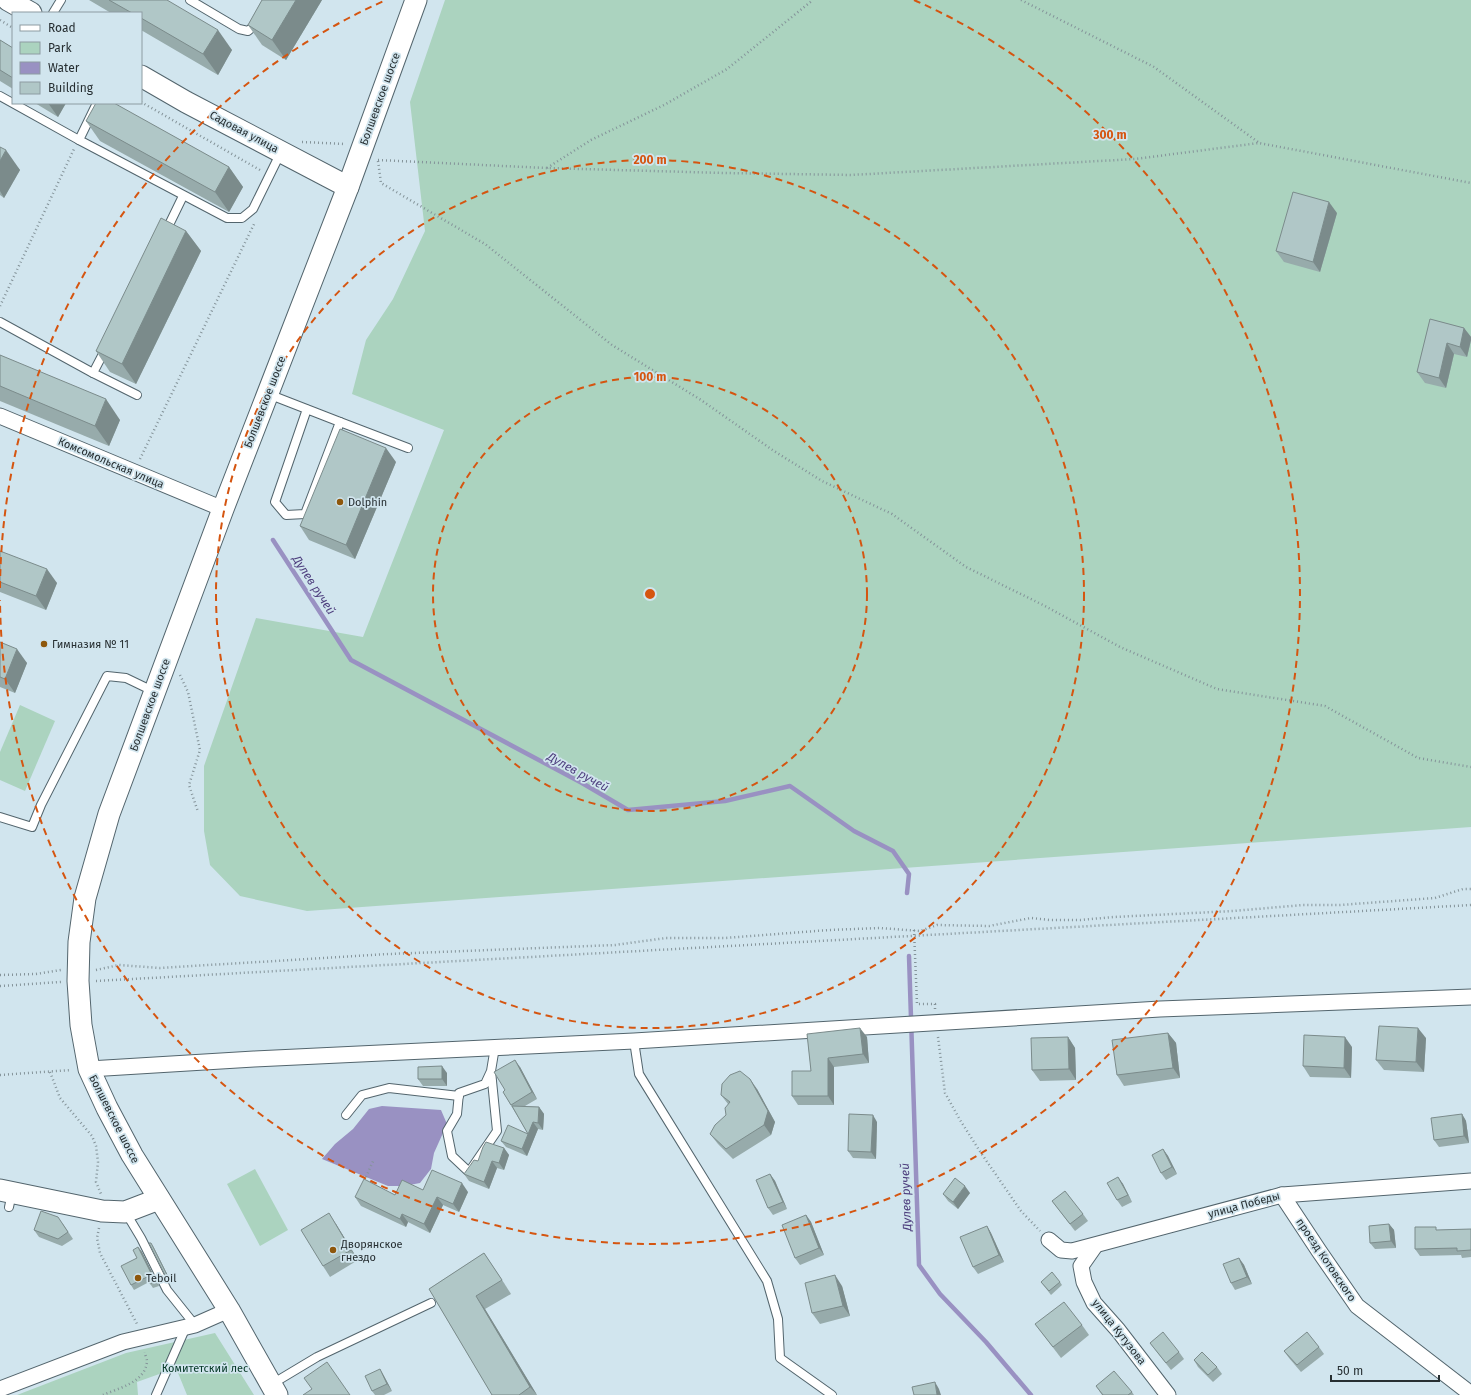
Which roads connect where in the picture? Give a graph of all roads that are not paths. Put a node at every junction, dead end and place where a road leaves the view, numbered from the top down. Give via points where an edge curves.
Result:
1 (8, 0) edge
2 (61, 0) edge
3 (190, 0) edge
4 (416, 0) edge
5 (29, 12) edge
6 (55, 12) edge
7 (262, 13) edge
8 (142, 77) edge
9 (0, 96) edge
10 (12, 103) edge
11 (14, 104) edge
12 (96, 104) edge
13 (78, 140) junction
14 (285, 154) junction
15 (348, 187) junction
16 (184, 196) junction
17 (162, 239) edge
18 (0, 322) edge
19 (111, 338) edge
20 (93, 373) junction
21 (268, 394) junction
22 (137, 395) dead end
23 (307, 410) junction
24 (0, 416) edge
25 (340, 422) junction
26 (408, 448) dead end
27 (223, 510) junction
28 (154, 692) junction
29 (0, 817) edge
30 (1471, 997) edge
31 (634, 1041) junction
32 (495, 1047) junction
33 (87, 1069) junction
34 (491, 1071) junction
35 (459, 1096) junction
36 (346, 1115) dead end
37 (1471, 1181) edge
38 (1282, 1195) junction
39 (7, 1197) edge
40 (159, 1199) junction
41 (126, 1212) junction
42 (1049, 1240) road end
43 (1095, 1246) junction
44 (431, 1303) edge
45 (229, 1310) junction
46 (190, 1326) junction
47 (0, 1389) edge
48 (274, 1390) edge
49 (1471, 1394) edge
50 (156, 1395) edge
51 (832, 1395) edge
52 (1168, 1395) edge

1 - 5 main road
2 - 6 lane
3 - 7 lane via 239,29 248,31
4 - 15 main road, Болшевское шоссе
8 - 14 main road, Садовая улица
9 - 10 lane
11 - 13 lane
12 - 13 lane
13 - 16 lane
14 - 15 main road, Садовая улица
14 - 16 lane via 270,175 253,209 242,218 227,218
15 - 21 main road, Болшевское шоссе
16 - 17 lane
18 - 20 lane
19 - 20 lane
20 - 22 lane
21 - 23 lane
21 - 27 main road, Болшевское шоссе
23 - 25 lane
23 - 25 lane via 275,502 286,515 305,514
24 - 27 street, Комсомольская улица
25 - 26 lane
27 - 28 main road, Болшевское шоссе
28 - 29 lane via 126,678 107,676 32,827
28 - 33 main road, Болшевское шоссе via 109,814 86,898 79,942 78,974
30 - 31 street via 1168,1009
31 - 32 street
31 - 51 lane via 639,1074 767,1281 778,1319 780,1358
32 - 33 street
32 - 34 lane
33 - 40 main road, Болшевское шоссе via 119,1132
34 - 35 lane via 485,1084 459,1093
34 - 35 lane via 497,1131 468,1172 452,1156 447,1131 457,1114
35 - 36 lane via 389,1088 362,1095
37 - 38 street, улица Победы
38 - 43 street, улица Победы
38 - 49 street, проезд Котовского via 1358,1306
39 - 41 main road
40 - 41 main road
40 - 45 main road, Болшевское шоссе
41 - 46 lane via 167,1290
42 - 43 street, улица Победы via 1061,1250 1072,1252
43 - 52 street, улица Кутузова via 1080,1266 1094,1303
44 - 48 lane via 317,1358
45 - 46 street
45 - 48 main road, Болшевское шоссе
46 - 47 street via 123,1342
46 - 50 lane

